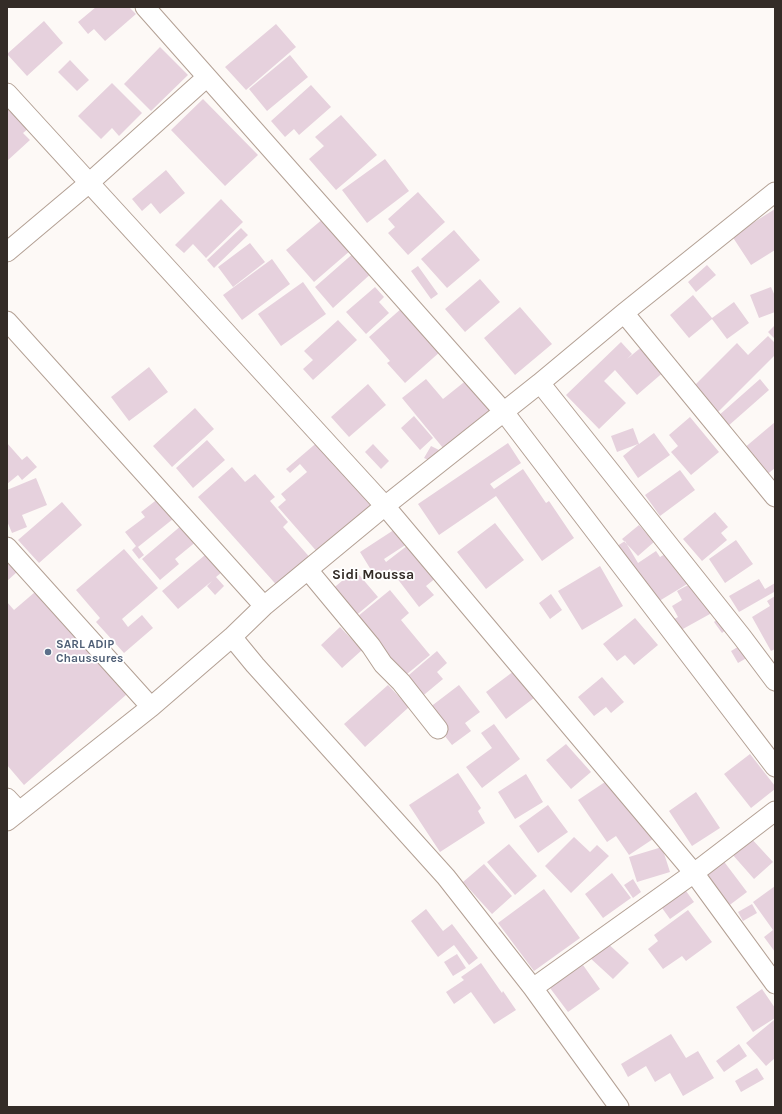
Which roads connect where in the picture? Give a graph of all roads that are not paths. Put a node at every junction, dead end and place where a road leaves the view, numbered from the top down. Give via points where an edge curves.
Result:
1 (145, 7) edge
2 (207, 77) junction
3 (7, 94) edge
4 (89, 183) junction
5 (775, 192) edge
6 (7, 252) edge
7 (624, 313) junction
8 (7, 321) edge
9 (540, 383) junction
10 (504, 412) junction
11 (775, 497) edge
12 (385, 506) junction
13 (7, 547) edge
14 (308, 570) junction
15 (264, 606) junction
16 (232, 637) junction
17 (775, 681) edge
18 (151, 706) junction
19 (438, 729) dead end
20 (775, 767) edge
21 (11, 810) edge
22 (775, 811) edge
23 (694, 873) junction
24 (775, 984) edge
25 (533, 988) junction
26 (619, 1107) edge

1 - 2 street
2 - 4 street
2 - 10 street
3 - 4 street
4 - 6 street
4 - 12 street
5 - 7 street
7 - 9 street
7 - 11 street
8 - 15 street
9 - 10 street
9 - 17 street
10 - 12 street
10 - 20 street
12 - 14 street
12 - 23 street
13 - 18 street
14 - 15 street
14 - 19 street
15 - 16 street
16 - 18 street
16 - 25 street via 446,877
18 - 21 street
22 - 23 street
23 - 24 street
23 - 25 street
25 - 26 street

